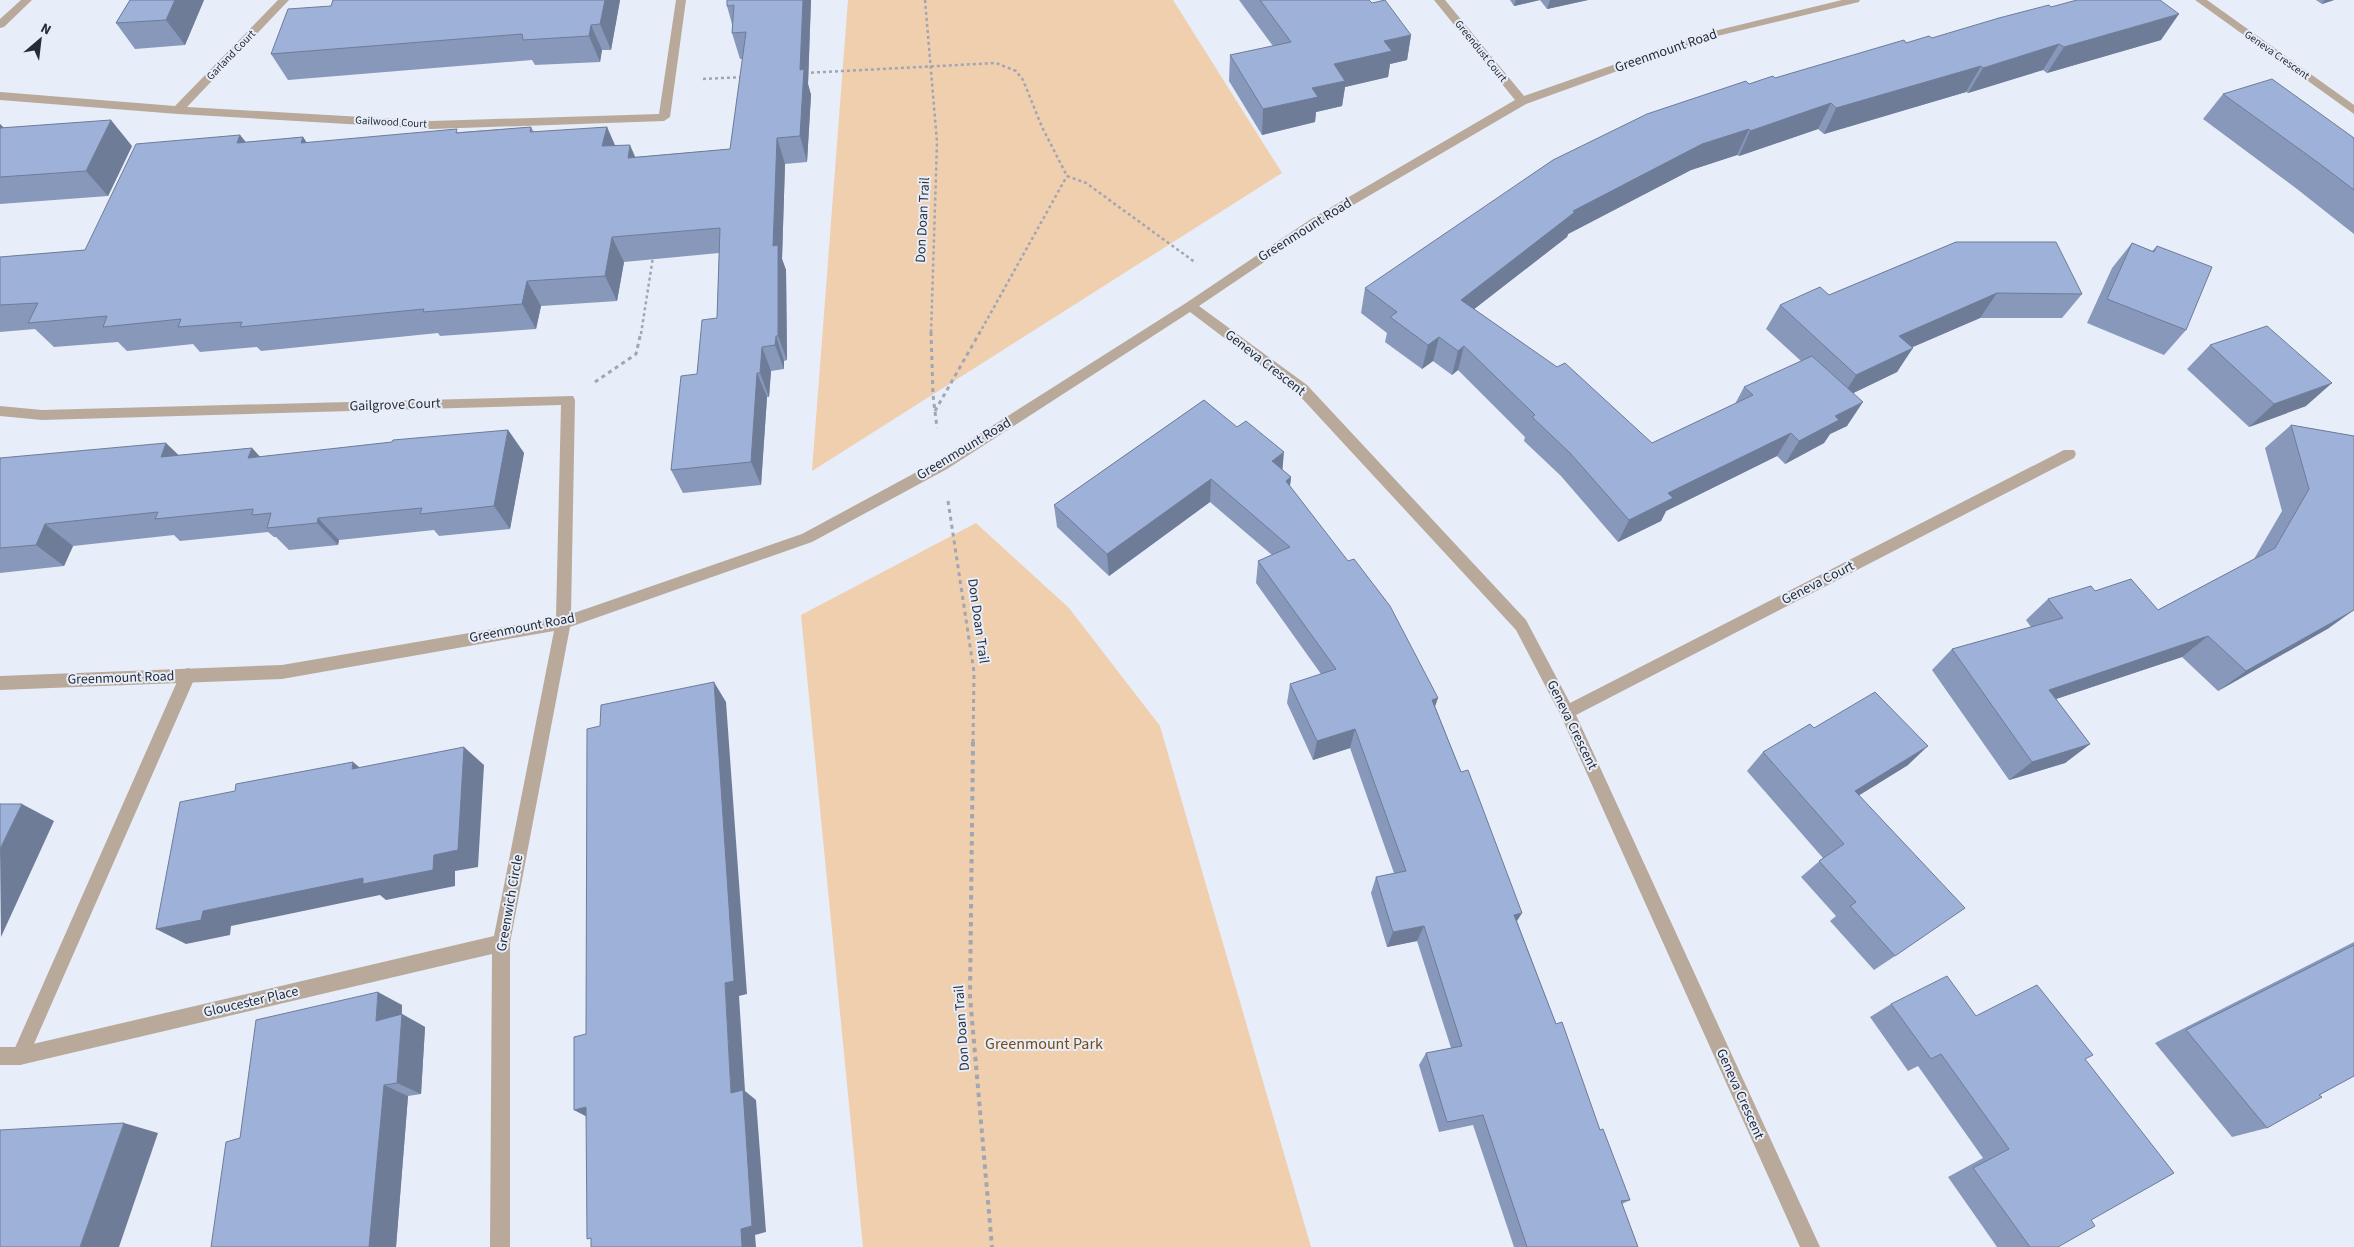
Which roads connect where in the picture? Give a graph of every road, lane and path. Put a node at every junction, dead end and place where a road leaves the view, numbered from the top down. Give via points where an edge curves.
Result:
1 (27, 0) edge
2 (284, 0) edge
3 (681, 0) edge
4 (925, 0) edge
5 (1439, 0) edge
6 (1855, 0) edge
7 (2200, 0) edge
8 (0, 25) edge
9 (933, 67) junction
10 (796, 74) edge
11 (748, 76) edge
12 (670, 81) junction
13 (0, 96) edge
14 (1522, 102) junction
15 (178, 110) junction
16 (2354, 110) edge
17 (1067, 176) junction
18 (653, 256) edge
19 (1222, 283) junction
20 (1190, 306) junction
21 (568, 400) junction
22 (0, 410) edge
23 (934, 412) junction
24 (2069, 454) dead end
25 (942, 465) junction
26 (563, 623) junction
27 (188, 675) junction
28 (0, 683) edge
29 (1567, 712) junction
30 (501, 943) junction
31 (0, 1056) edge
32 (20, 1056) junction
33 (500, 1247) edge
34 (992, 1247) edge
35 (1810, 1247) edge

1 - 8 street
2 - 15 street, Garland Court
3 - 12 street, Gailwood Court
4 - 9 path, Don Doan Trail
5 - 14 street, Greendust Court
6 - 14 street, Greenmount Road via 1706,36
7 - 16 street, Geneva Crescent
9 - 10 path
9 - 17 path via 996,63 1016,71
9 - 23 path, Don Doan Trail via 937,163 930,308
11 - 12 path
12 - 15 street, Gailwood Court via 664,117 432,125
13 - 15 street, Gailwood Court
14 - 19 street, Greenmount Road via 1315,222
17 - 19 path via 1086,183
17 - 23 path
18 - 21 path via 636,354
19 - 20 street, Greenmount Road
20 - 25 street, Greenmount Road
20 - 29 street, Geneva Crescent via 1302,389 1521,626
21 - 22 street, Gailgrove Court via 42,415
21 - 26 street
23 - 25 path, Don Doan Trail
24 - 29 street, Geneva Court
25 - 26 street, Greenmount Road via 807,538
25 - 34 path, Don Doan Trail via 974,672 970,997
26 - 27 street, Greenmount Road via 282,672
26 - 30 street, Greenwich Circle
27 - 28 street, Greenmount Road
27 - 32 street
29 - 35 street, Geneva Crescent
30 - 32 street, Gloucester Place
30 - 33 street, Greenwich Circle
31 - 32 street, Gloucester Place

